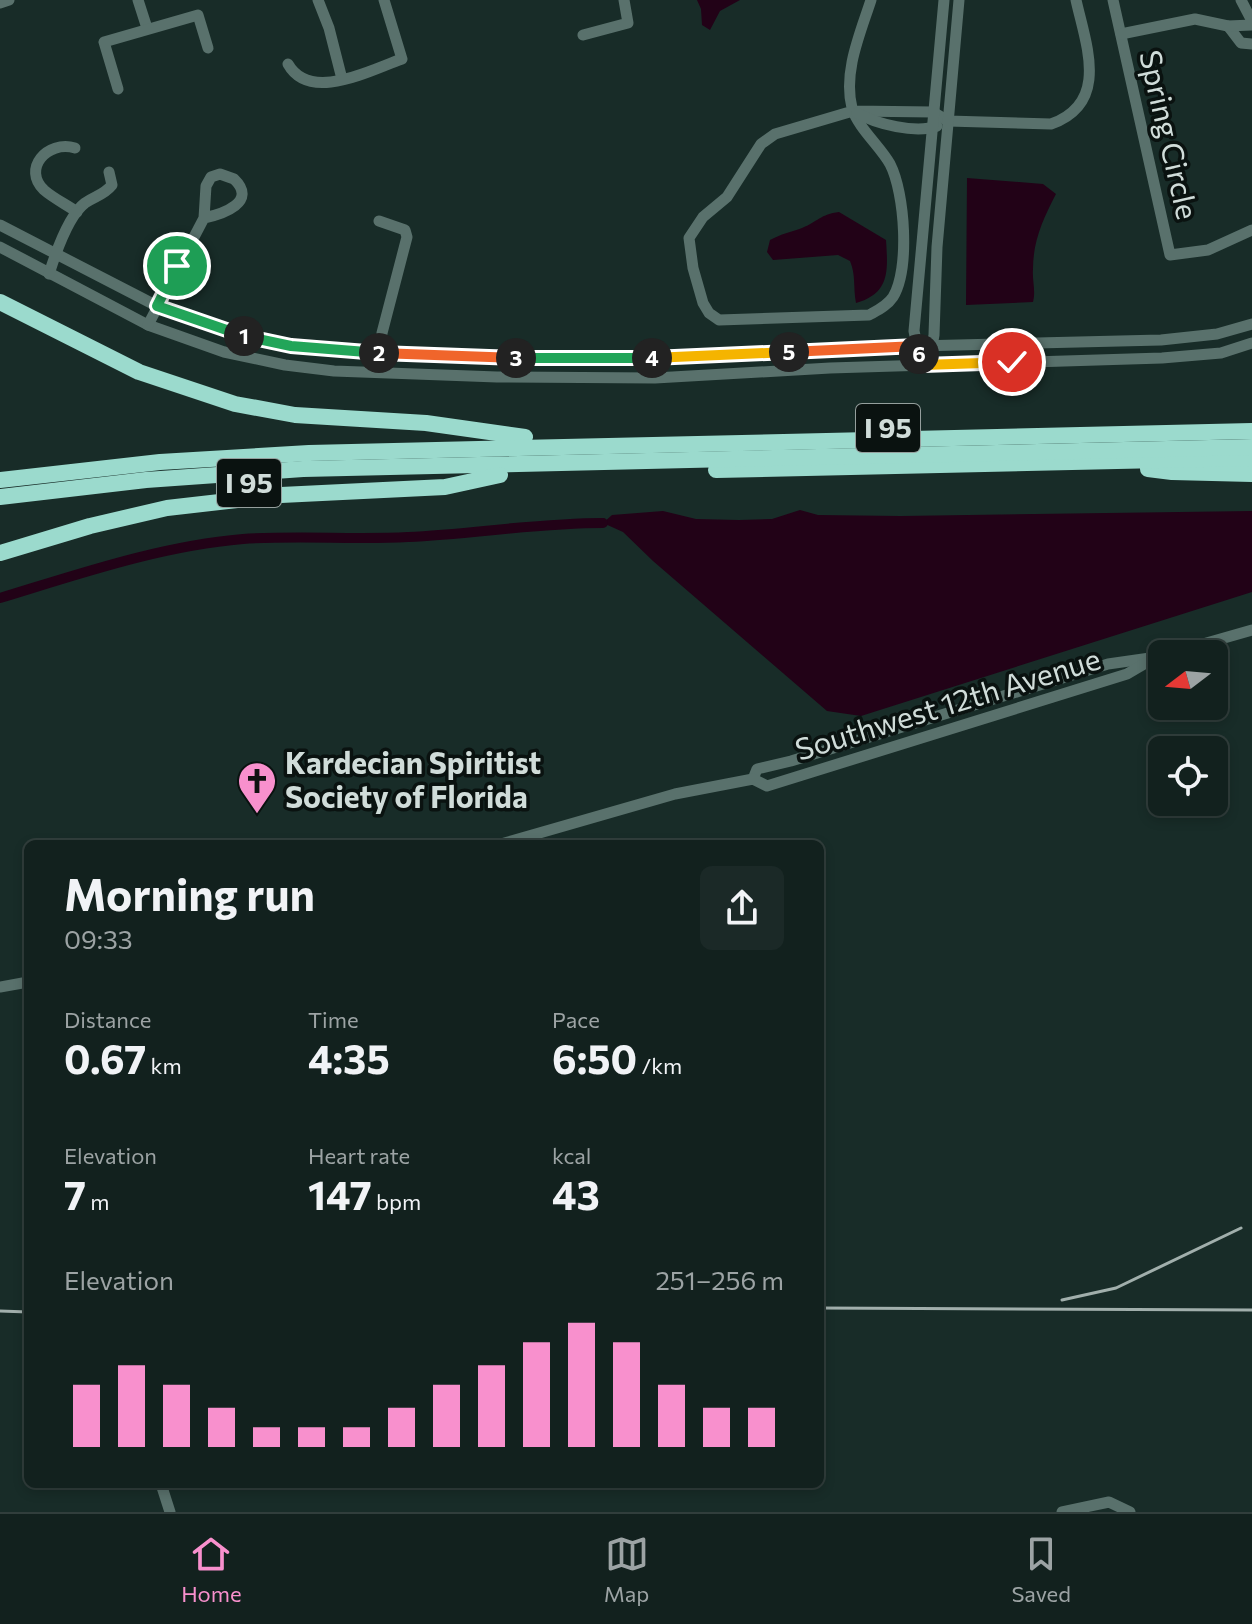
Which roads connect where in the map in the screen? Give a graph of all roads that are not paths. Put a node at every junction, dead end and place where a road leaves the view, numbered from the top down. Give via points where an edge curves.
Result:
1 (9, 0) edge
2 (138, 0) edge
3 (318, 0) edge
4 (384, 0) edge
5 (624, 0) edge
6 (871, 0) edge
7 (944, 0) edge
8 (959, 0) edge
9 (1076, 0) edge
10 (1113, 0) edge
11 (1241, 0) edge
12 (0, 3) edge
13 (1252, 23) edge
14 (1228, 26) junction
15 (147, 28) junction
16 (1121, 34) junction
17 (583, 35) dead end
18 (1252, 44) edge
19 (208, 48) dead end
20 (288, 64) dead end
21 (342, 79) junction
22 (118, 89) dead end
23 (853, 111) junction
24 (933, 112) junction
25 (948, 121) junction
26 (931, 129) junction
27 (75, 148) dead end
28 (109, 172) dead end
29 (926, 197) junction
30 (941, 198) junction
31 (77, 212) junction
32 (204, 218) dead end
33 (379, 221) dead end
34 (0, 225) edge
35 (1252, 230) edge
36 (0, 247) edge
37 (56, 255) junction
38 (920, 264) junction
39 (936, 265) junction
40 (49, 274) junction
41 (0, 302) edge
42 (157, 306) junction
43 (1252, 324) edge
44 (148, 325) junction
45 (1252, 343) edge
46 (917, 346) junction
47 (932, 346) junction
48 (380, 353) junction
49 (923, 365) junction
50 (379, 371) junction
51 (1252, 420) edge
52 (1252, 431) edge
53 (525, 437) junction
54 (1252, 447) edge
55 (1252, 458) edge
56 (1103, 462) junction
57 (0, 470) edge
58 (1252, 474) edge
59 (500, 475) junction
60 (0, 480) edge
61 (0, 497) edge
62 (0, 508) edge
63 (0, 553) edge
64 (1252, 630) edge
65 (1217, 640) edge
66 (1148, 658) edge
67 (1148, 663) edge
68 (753, 779) junction
69 (514, 840) edge
70 (24, 983) edge
71 (0, 987) edge
72 (13, 987) junction
73 (0, 996) edge
74 (162, 1488) edge
75 (1120, 1509) edge
76 (170, 1512) edge
77 (1062, 1512) edge
78 (1130, 1512) edge

1 - 12 street
2 - 15 street
3 - 21 street
4 - 21 street via 402,59
5 - 17 street via 628,23
6 - 23 street via 849,78
7 - 24 street
8 - 25 street
9 - 25 street via 1091,69 1082,101 1067,118 1051,124
10 - 16 street, Spring Circle
11 - 13 street, Spring Circle
13 - 14 street, Spring Circle
14 - 16 street, Spring Circle via 1195,19
14 - 18 street via 1241,43
15 - 19 street via 198,15
15 - 22 street via 104,42
16 - 35 street, Spring Circle via 1170,255 1208,250
20 - 21 street via 305,81
23 - 23 street via 783,131 761,144 727,197 694,226 689,238 693,268 703,303 719,320 869,315 892,298 900,282 901,198 890,165
23 - 24 street
23 - 26 street via 872,122
24 - 25 street
24 - 26 street
25 - 26 street
25 - 30 street
26 - 29 street
27 - 31 street via 64,145 45,153 37,173 44,189
28 - 31 street via 112,185 106,193
29 - 30 street
29 - 38 street
30 - 39 street
31 - 37 street
32 - 42 street
33 - 48 street via 405,230 407,237
34 - 37 street
36 - 40 street
37 - 40 street
37 - 42 street
38 - 39 street
38 - 46 street
39 - 47 street
40 - 44 street
41 - 53 highway via 131,369 215,398 295,415 426,423
42 - 44 street
42 - 48 street via 233,334 291,346
43 - 47 street via 1161,340
44 - 50 street via 224,352 285,365
45 - 49 street via 1221,353 1162,358
46 - 47 street
46 - 48 street via 683,358
46 - 49 street
47 - 49 street
48 - 50 street
49 - 50 street via 614,379
51 - 53 highway, I 95
52 - 60 highway via 309,453 160,462
53 - 57 highway, I 95 via 209,448
54 - 61 highway via 303,469
55 - 56 highway, I 95
56 - 58 highway via 1172,472
56 - 59 highway, I 95
59 - 62 highway, I 95 via 246,483
59 - 63 highway via 445,487 281,495 167,508
64 - 65 street, Southwest 12th Avenue
66 - 68 street, Southwest 12th Avenue via 1108,664 757,769
67 - 68 street, Southwest 12th Avenue via 767,786
68 - 69 street, Southwest 12th Avenue via 644,801
70 - 72 street
71 - 72 street
72 - 73 street
74 - 76 street
75 - 77 street via 1109,1502
75 - 78 street

